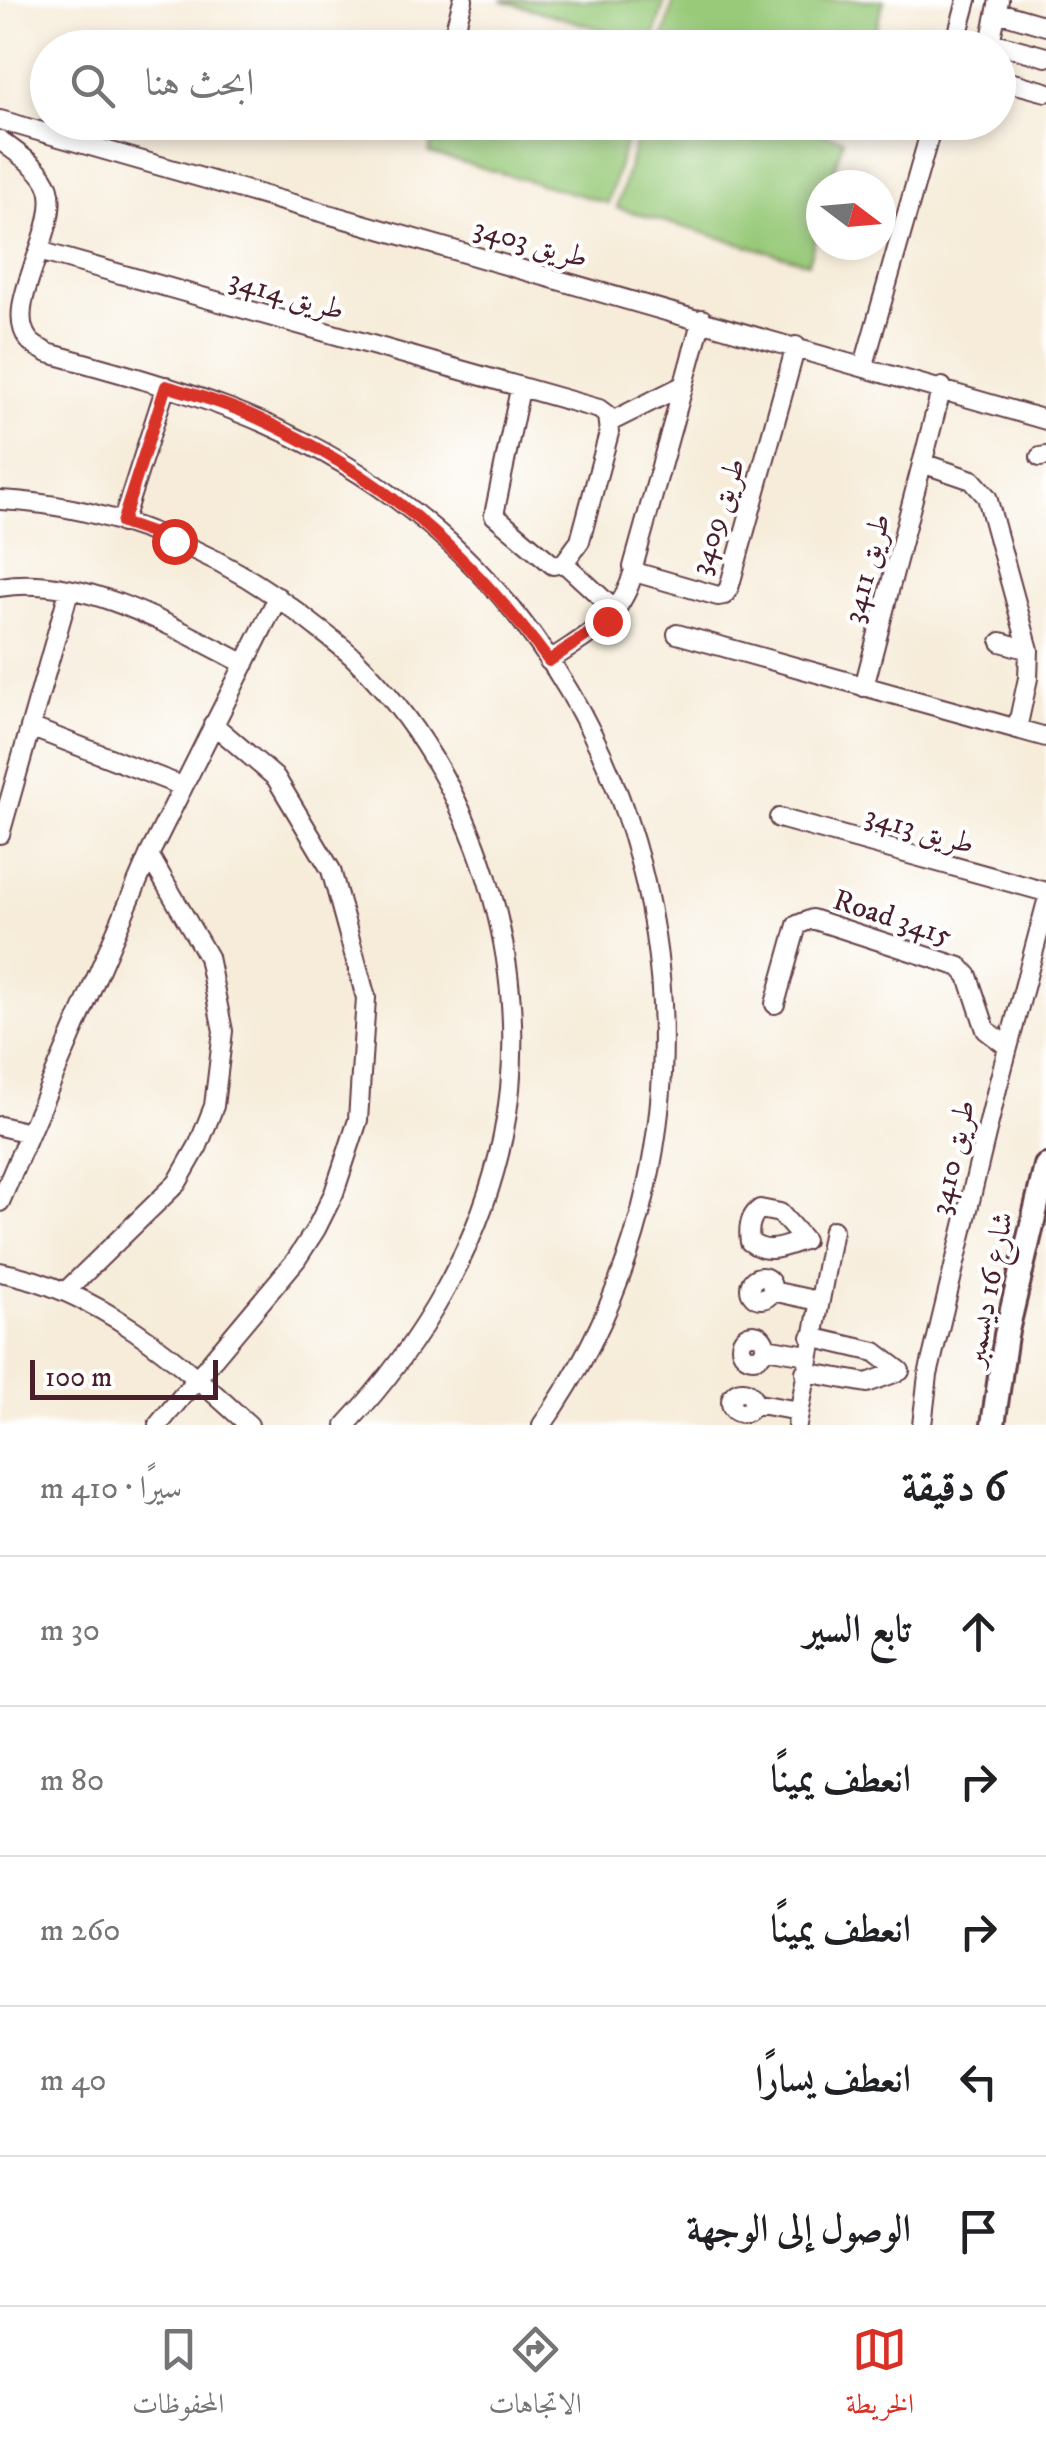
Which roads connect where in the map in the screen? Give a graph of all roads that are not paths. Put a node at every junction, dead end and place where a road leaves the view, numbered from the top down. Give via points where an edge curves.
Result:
1 (462, 0) edge
2 (967, 0) edge
3 (999, 6) edge
4 (1046, 26) edge
5 (454, 30) edge
6 (959, 30) edge
7 (1016, 50) edge
8 (1046, 57) edge
9 (1016, 84) edge
10 (1046, 92) edge
11 (0, 120) edge
12 (30, 128) edge
13 (71, 140) edge
14 (927, 140) edge
15 (2, 143) edge
16 (38, 251) junction
17 (702, 318) junction
18 (796, 346) junction
19 (864, 365) junction
20 (166, 386) junction
21 (682, 386) junction
22 (942, 388) junction
23 (520, 389) junction
24 (1046, 420) edge
25 (610, 422) junction
26 (922, 462) junction
27 (0, 500) edge
28 (122, 523) junction
29 (564, 563) junction
30 (634, 570) junction
31 (0, 588) edge
32 (69, 591) junction
33 (278, 596) junction
34 (617, 612) junction
35 (677, 634) dead end
36 (1001, 642) dead end
37 (1030, 650) junction
38 (549, 661) junction
39 (245, 664) junction
40 (864, 686) junction
41 (213, 724) junction
42 (30, 727) junction
43 (1017, 729) junction
44 (1046, 737) edge
45 (182, 786) junction
46 (779, 818) dead end
47 (0, 834) edge
48 (149, 855) junction
49 (1046, 892) edge
50 (1046, 905) edge
51 (776, 1004) dead end
52 (1007, 1046) junction
53 (0, 1126) edge
54 (29, 1133) junction
55 (1046, 1166) edge
56 (0, 1202) edge
57 (804, 1240) dead end
58 (0, 1272) edge
59 (772, 1290) dead end
60 (66, 1291) junction
61 (818, 1301) junction
62 (765, 1348) dead end
63 (808, 1355) junction
64 (900, 1372) junction
65 (928, 1375) junction
66 (198, 1379) junction
67 (753, 1403) dead end
68 (798, 1418) edge
69 (995, 1421) edge
70 (158, 1425) edge
71 (249, 1425) edge
72 (346, 1425) edge
73 (542, 1425) edge
74 (922, 1425) edge

1 - 5 street
2 - 6 street
3 - 4 street
7 - 8 street
9 - 10 street
11 - 12 street, طريق 3403
13 - 17 street, طريق 3403
14 - 19 street
15 - 16 street via 43,176 50,192
16 - 20 street via 22,308 30,343
16 - 23 street, طريق 3414
17 - 18 street, طريق 3403
17 - 21 street
18 - 19 street, طريق 3403
18 - 30 street, طريق 3409 via 724,595
19 - 22 street, طريق 3403
20 - 28 street
20 - 38 street via 250,414 396,499 458,552
21 - 25 street
21 - 30 street
22 - 24 street, طريق 3403
22 - 26 street, طريق 3411
23 - 25 street, طريق 3414 via 599,409
23 - 29 street via 494,514 553,565
25 - 29 street via 580,541
26 - 37 street via 972,480 987,496
26 - 40 street, طريق 3411
27 - 28 street
28 - 33 street via 198,552
29 - 34 street
30 - 34 street
31 - 32 street
32 - 39 street via 145,614
32 - 42 street
33 - 39 street
33 - 72 street via 351,654 432,757 484,869 511,1006 507,1112 476,1225 436,1307
34 - 38 street
35 - 40 street
36 - 37 street
37 - 43 street
38 - 73 street via 612,780 650,898 662,981 664,1070 636,1234 602,1322
39 - 41 street
40 - 43 street
41 - 45 street
41 - 66 street via 276,778 332,870 366,998 358,1120 334,1193 296,1260
42 - 45 street
42 - 47 street
43 - 44 street
45 - 48 street
46 - 49 street, طريق 3413
48 - 54 street
48 - 60 street via 208,957 223,1032 214,1106 177,1183
50 - 52 street, طريق 3410
51 - 52 street, Road 3415 via 798,925 812,920 960,966 986,1030
52 - 65 street, طريق 3410
53 - 54 street
54 - 56 street
55 - 69 main road, شارع 16 ديسمبر via 1006,1336
57 - 61 street via 831,1238
58 - 60 street
59 - 61 street
60 - 66 street via 117,1318
61 - 63 street
62 - 63 street
63 - 64 street via 875,1352
63 - 64 street via 867,1383
63 - 68 street
64 - 65 street
65 - 74 street, طريق 3410
66 - 70 street
66 - 71 street
67 - 68 street

